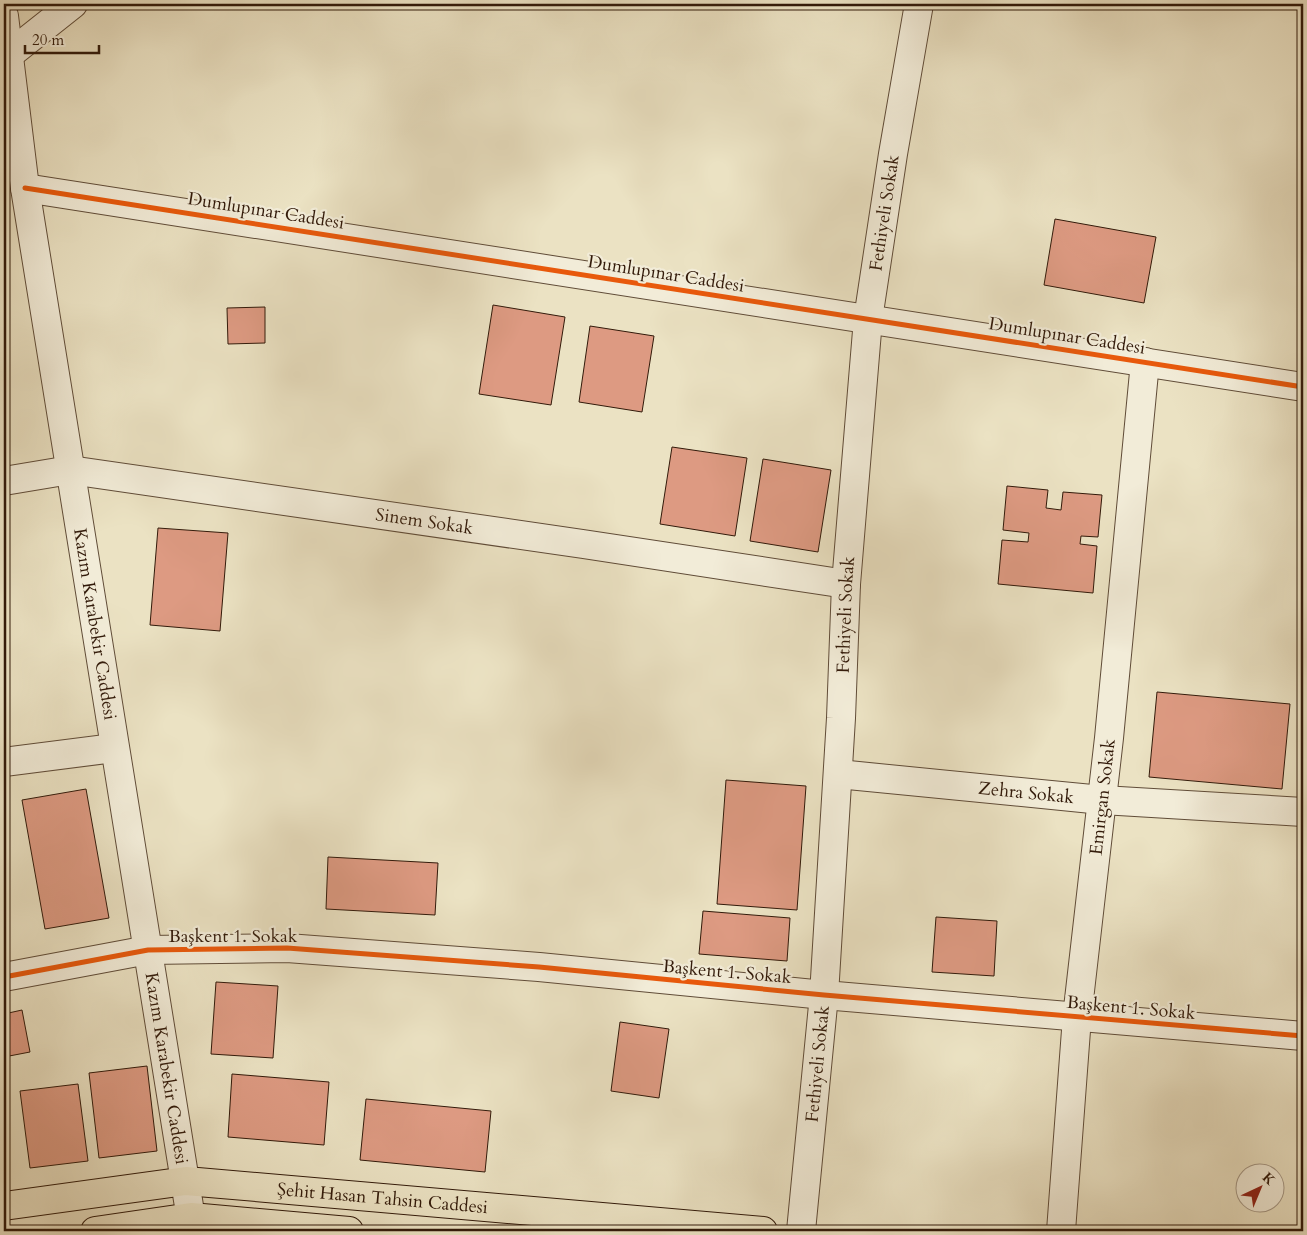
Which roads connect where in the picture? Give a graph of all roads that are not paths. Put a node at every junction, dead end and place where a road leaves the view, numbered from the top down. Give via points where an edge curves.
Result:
1 (73, 4) edge
2 (920, 4) edge
3 (4, 16) edge
4 (10, 54) junction
5 (25, 188) junction
6 (868, 319) junction
7 (1144, 362) junction
8 (1303, 387) edge
9 (70, 470) junction
10 (4, 481) edge
11 (846, 584) junction
12 (114, 748) junction
13 (4, 762) edge
14 (838, 774) junction
15 (1102, 800) junction
16 (1303, 812) edge
17 (148, 950) junction
18 (4, 977) edge
19 (824, 995) junction
20 (1078, 1017) junction
21 (1303, 1036) edge
22 (186, 1181) junction
23 (4, 1206) edge
24 (192, 1224) edge
25 (95, 1231) edge
26 (349, 1231) edge
27 (764, 1231) edge
28 (801, 1231) edge
29 (1061, 1231) edge

1 - 4 street
2 - 6 street, Fethiyeli Sokak
3 - 4 street, Kazım Karabekir Caddesi
4 - 5 street, Kazım Karabekir Caddesi
5 - 6 street, Dumlupınar Caddesi
5 - 9 street, Kazım Karabekir Caddesi
6 - 7 street, Dumlupınar Caddesi
6 - 11 street, Fethiyeli Sokak
7 - 8 street, Dumlupınar Caddesi
7 - 15 street, Emirgan Sokak
9 - 10 street, Sinem Sokak
9 - 11 street, Sinem Sokak
9 - 12 street, Kazım Karabekir Caddesi
11 - 14 street, Fethiyeli Sokak
12 - 13 street
12 - 17 street, Kazım Karabekir Caddesi
14 - 15 street, Zehra Sokak
14 - 19 street, Fethiyeli Sokak
15 - 16 street, Zehra Sokak
15 - 20 street, Emirgan Sokak
17 - 18 street, Başkent 1. Sokak
17 - 19 street, Başkent 1. Sokak via 287,948 539,967
17 - 22 street, Kazım Karabekir Caddesi
19 - 20 street, Başkent 1. Sokak
19 - 28 street, Fethiyeli Sokak
20 - 21 street, Başkent 1. Sokak
20 - 29 street, Emirgan Sokak
22 - 23 main road, Şehit Hasan Tahsin Caddesi
22 - 24 street, Kazım Karabekir Caddesi
22 - 27 main road, Şehit Hasan Tahsin Caddesi
24 - 25 main road, Şehit Hasan Tahsin Caddesi
24 - 26 main road, Şehit Hasan Tahsin Caddesi

